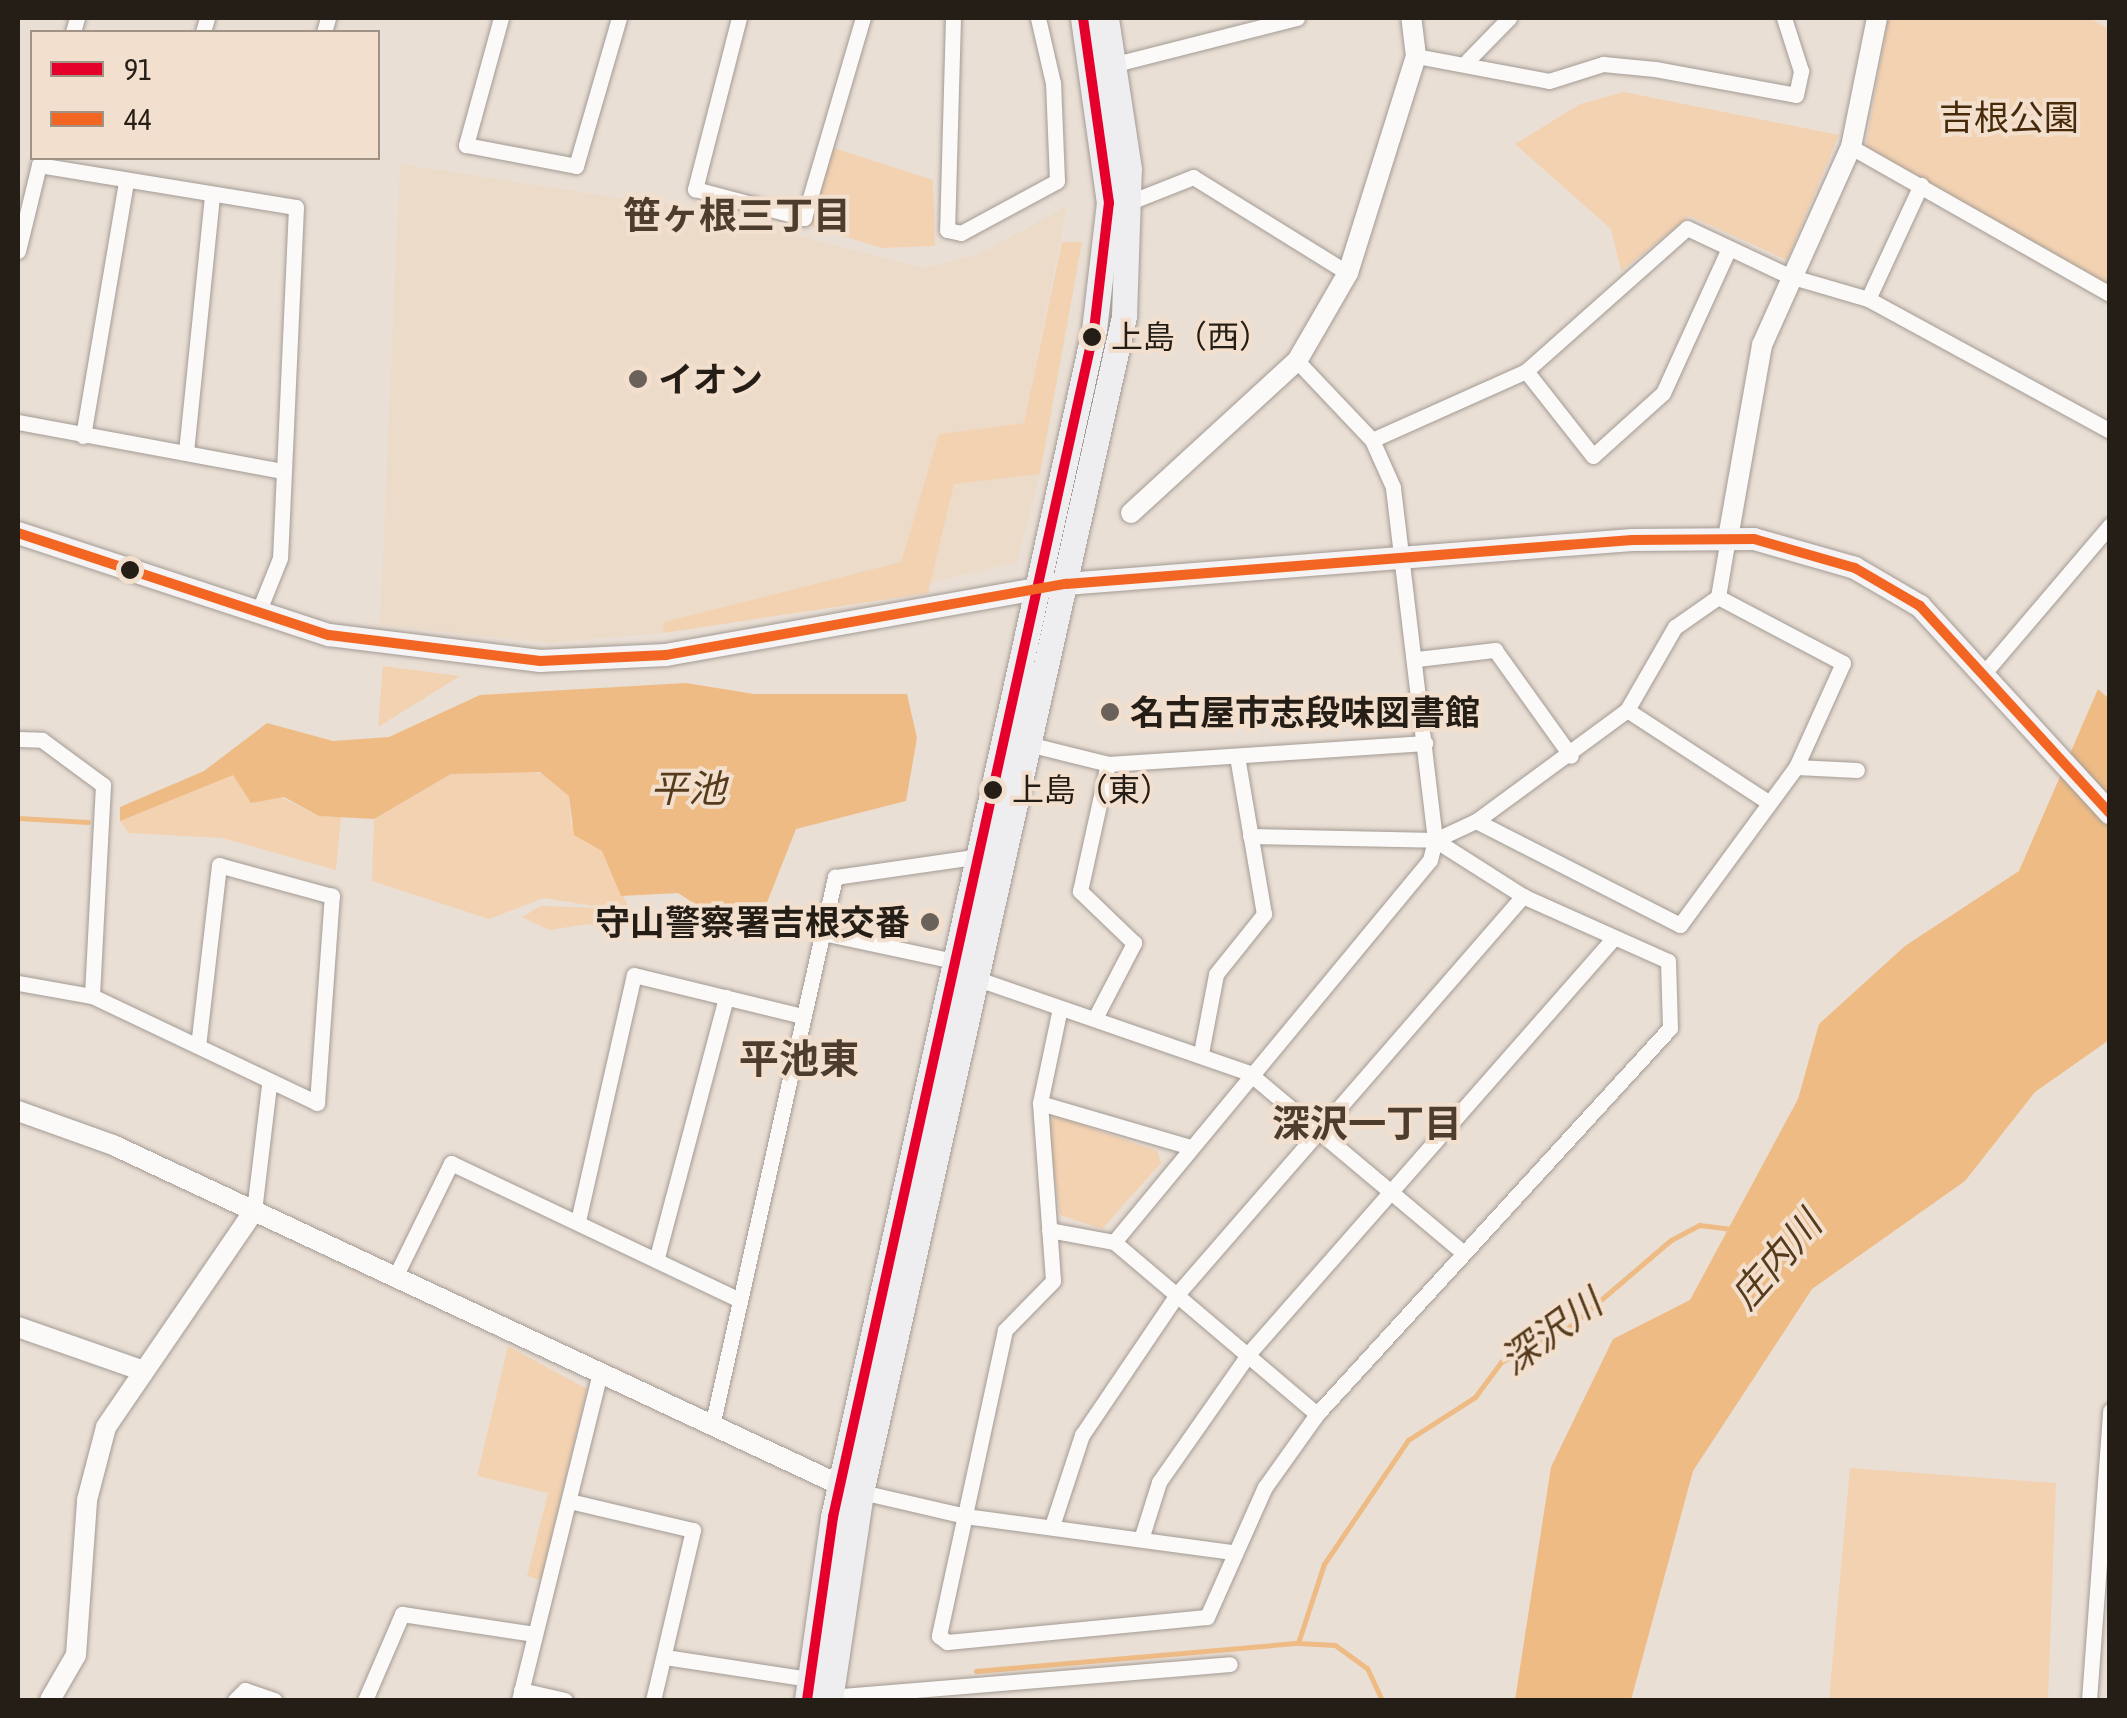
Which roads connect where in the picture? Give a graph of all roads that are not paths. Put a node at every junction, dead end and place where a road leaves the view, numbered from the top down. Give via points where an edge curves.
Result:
1 (501, 18) edge
2 (620, 18) edge
3 (738, 18) edge
4 (863, 18) edge
5 (952, 18) edge
6 (1038, 18) edge
7 (1084, 18) edge
8 (1106, 18) edge
9 (1297, 18) edge
10 (1411, 18) edge
11 (1509, 18) edge
12 (1784, 18) edge
13 (1876, 18) edge
14 (1416, 56) junction
15 (1468, 60) junction
16 (1116, 64) junction
17 (1851, 147) junction
18 (126, 182) junction
19 (1921, 185) junction
20 (212, 196) junction
21 (1130, 202) junction
22 (1729, 248) junction
23 (18, 251) edge
24 (1348, 273) junction
25 (1789, 276) junction
26 (2110, 294) edge
27 (1868, 299) junction
28 (1297, 360) junction
29 (1526, 372) junction
30 (18, 422) edge
31 (2110, 431) edge
32 (83, 436) junction
33 (1372, 440) junction
34 (186, 452) junction
35 (282, 471) junction
36 (1131, 513) dead end
37 (2110, 525) edge
38 (18, 533) edge
39 (1728, 538) junction
40 (1400, 558) junction
41 (1066, 584) junction
42 (1038, 589) junction
43 (1718, 597) junction
44 (258, 613) junction
45 (1416, 659) junction
46 (1985, 672) junction
47 (1627, 710) junction
48 (18, 739) edge
49 (1426, 743) junction
50 (1028, 744) junction
51 (1237, 756) junction
52 (1571, 756) junction
53 (1108, 764) junction
54 (1796, 767) junction
55 (1857, 770) dead end
56 (1768, 802) junction
57 (2110, 814) edge
58 (1476, 822) junction
59 (1250, 836) junction
60 (1435, 840) junction
61 (980, 856) junction
62 (1523, 896) junction
63 (824, 934) junction
64 (1612, 940) junction
65 (967, 970) junction
66 (18, 984) edge
67 (92, 996) junction
68 (726, 997) junction
69 (1060, 1008) junction
70 (802, 1016) junction
71 (1096, 1018) junction
72 (198, 1046) junction
73 (1201, 1053) junction
74 (1249, 1074) junction
75 (269, 1085) junction
76 (1040, 1103) junction
77 (18, 1112) edge
78 (1320, 1130) junction
79 (1190, 1147) junction
80 (1390, 1191) junction
81 (254, 1211) junction
82 (578, 1221) junction
83 (1049, 1230) junction
84 (1114, 1242) junction
85 (1460, 1250) junction
86 (657, 1257) junction
87 (394, 1277) junction
88 (1179, 1292) junction
89 (739, 1300) junction
90 (18, 1327) edge
91 (1250, 1352) junction
92 (141, 1370) junction
93 (600, 1373) junction
94 (2110, 1411) edge
95 (1317, 1414) junction
96 (712, 1426) junction
97 (850, 1489) junction
98 (569, 1501) junction
99 (965, 1516) junction
100 (1052, 1526) junction
101 (1142, 1536) junction
102 (1233, 1552) junction
103 (535, 1634) junction
104 (665, 1657) junction
105 (1230, 1664) dead end
106 (819, 1694) edge
107 (520, 1695) edge
108 (50, 1700) edge
109 (235, 1700) edge
110 (274, 1700) edge
111 (365, 1700) edge
112 (565, 1700) edge
113 (654, 1700) edge
114 (2089, 1700) edge

1 - 2 street via 466,145 576,166
3 - 4 street via 695,189 804,218
5 - 6 street via 948,230 961,234 1057,181 1053,83
7 - 42 main road via 1105,148 1106,252
8 - 16 main road
9 - 16 street
10 - 14 street
11 - 15 street
12 - 15 street via 1801,71 1796,95 1604,64 1549,80
13 - 17 street
14 - 15 street
14 - 24 street
16 - 21 main road
17 - 19 street
17 - 25 street
18 - 20 street
18 - 23 street via 39,165
18 - 32 street
19 - 26 street
19 - 27 street
20 - 34 street
20 - 35 street via 296,207
21 - 24 street via 1194,177
21 - 41 main road via 1124,316
22 - 25 street
22 - 29 street via 1686,228
22 - 29 street via 1663,393 1593,456
24 - 28 street
25 - 27 street
25 - 39 street via 1751,389
27 - 31 street
28 - 33 street
28 - 36 street
29 - 33 street
30 - 32 street
32 - 34 street
33 - 40 street via 1392,487
34 - 35 street
35 - 44 street via 280,558
37 - 46 street
38 - 44 main road
39 - 40 main road
39 - 43 street
39 - 46 main road via 1802,549 1879,580
40 - 41 main road
40 - 45 street
41 - 42 main road
41 - 50 main road
42 - 44 main road via 640,659 398,649
42 - 61 main road
43 - 47 street via 1675,627
43 - 54 street via 1843,663
45 - 49 street
45 - 52 street via 1495,650
46 - 57 main road
47 - 52 street
47 - 56 street
48 - 67 street via 42,740 104,785
49 - 51 street
49 - 60 street
50 - 53 street
50 - 65 main road
51 - 53 street
51 - 59 street
52 - 58 street
53 - 71 street via 1080,891 1134,943
54 - 55 street
54 - 56 street
56 - 58 street via 1680,925
58 - 60 street
59 - 60 street
59 - 73 street via 1264,914 1216,974
60 - 62 street
60 - 74 street via 1430,860
61 - 63 street via 835,877
61 - 65 main road
62 - 64 street
62 - 78 street
63 - 65 street
63 - 70 street
64 - 80 street
64 - 85 street via 1668,961 1670,1028
65 - 69 street
65 - 97 main road
66 - 67 street
67 - 72 street
68 - 70 street
68 - 82 street via 634,975
68 - 86 street
69 - 71 street
69 - 76 street
70 - 89 street
71 - 73 street
72 - 75 street
72 - 75 street via 219,864 332,896 318,1103
73 - 74 street
74 - 78 street
74 - 79 street
75 - 81 street
76 - 79 street
76 - 83 street
77 - 81 street
78 - 80 street
78 - 88 street
79 - 84 street
80 - 85 street
80 - 91 street
81 - 87 street
81 - 92 street
82 - 86 street
82 - 87 street via 451,1163
83 - 84 street
83 - 99 street via 1053,1281 1006,1330
84 - 88 street
85 - 95 street
86 - 89 street
87 - 93 street
88 - 91 street
88 - 100 street via 1082,1435
89 - 96 street
90 - 92 street
91 - 95 street
91 - 101 street via 1159,1482
92 - 108 street via 93,1464 76,1655
93 - 96 street
93 - 98 street
94 - 114 street
95 - 102 street via 1265,1486
96 - 97 street
97 - 99 street
97 - 106 main road
98 - 103 street
98 - 104 street via 693,1530
99 - 100 street
99 - 102 street via 939,1636 947,1642 1207,1617
100 - 101 street
101 - 102 street
103 - 107 street
103 - 111 street via 402,1614
104 - 106 street
104 - 113 street
105 - 106 street
107 - 112 street
109 - 110 street via 245,1690

